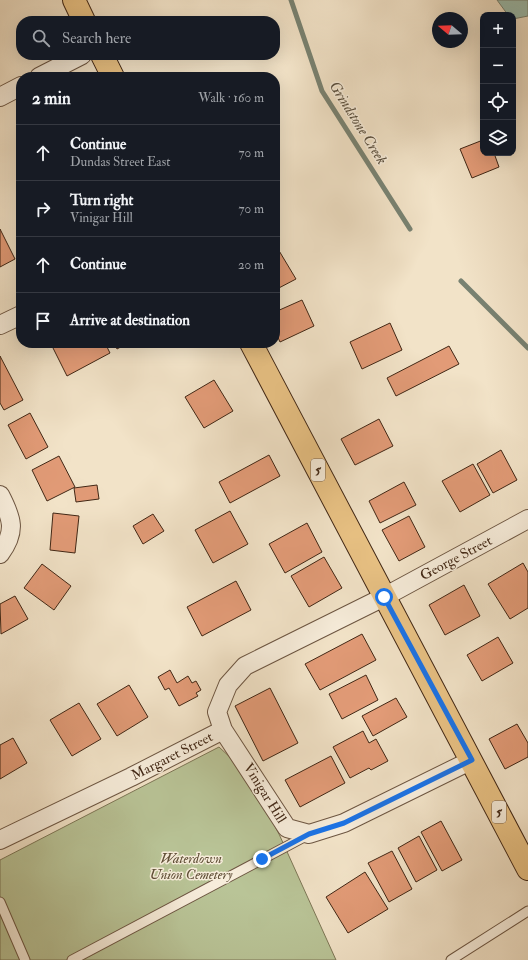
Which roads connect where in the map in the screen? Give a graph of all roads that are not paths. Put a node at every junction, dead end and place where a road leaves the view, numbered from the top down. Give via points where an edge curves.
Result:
1 (74, 0) edge
2 (82, 16) edge
3 (72, 60) edge
4 (104, 60) edge
5 (49, 72) edge
6 (110, 72) edge
7 (16, 89) edge
8 (0, 97) edge
9 (16, 317) edge
10 (0, 325) edge
11 (254, 348) edge
12 (0, 495) edge
13 (528, 519) edge
14 (0, 554) edge
15 (384, 597) junction
16 (223, 730) junction
17 (472, 760) junction
18 (309, 834) junction
19 (0, 840) edge
20 (527, 865) edge
21 (0, 902) edge
22 (528, 911) edge
23 (85, 957) edge
24 (25, 960) edge
25 (72, 960) edge
26 (452, 960) edge

1 - 2 main road
3 - 5 street
4 - 6 main road
7 - 8 street
9 - 10 street
11 - 15 main road, 5
12 - 14 street via 8,510 11,535
13 - 15 street, George Street
15 - 16 street, Margaret Street via 245,666 228,685 217,712
15 - 17 main road, 5
16 - 18 street, Vinigar Hill via 287,828
16 - 19 street, Margaret Street
17 - 18 street via 344,823
17 - 20 main road, 5
18 - 23 lane
21 - 24 lane
22 - 26 lane
23 - 25 lane

